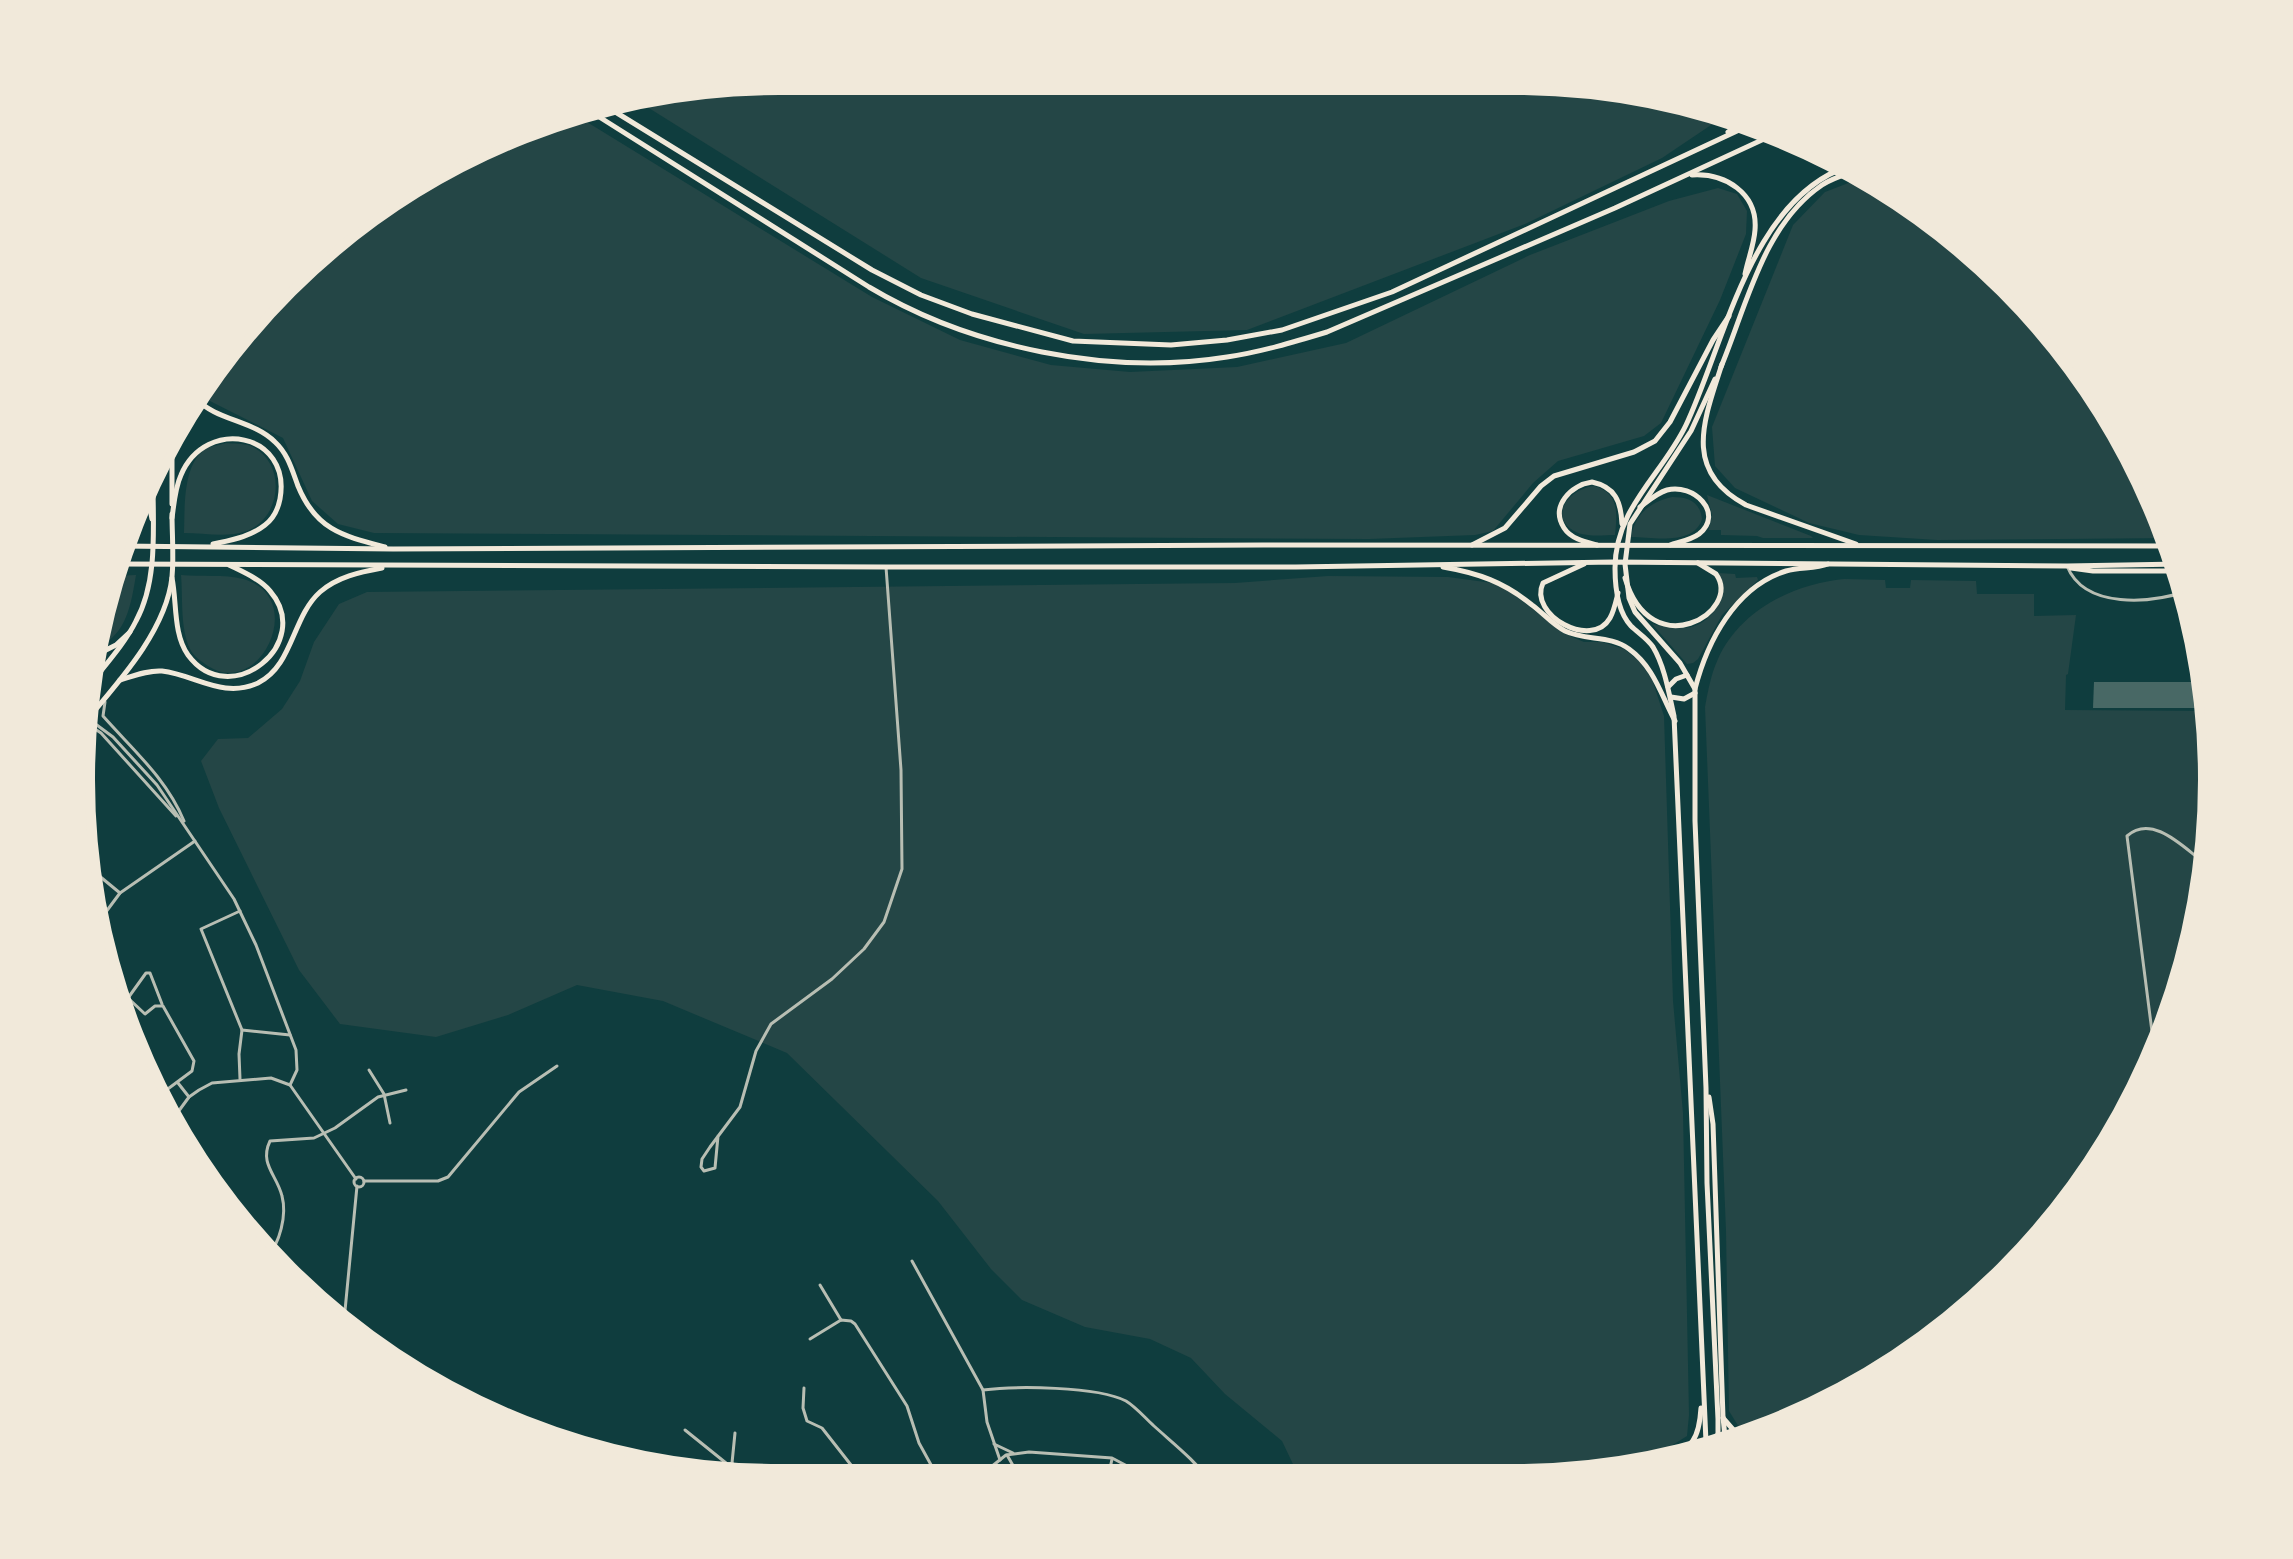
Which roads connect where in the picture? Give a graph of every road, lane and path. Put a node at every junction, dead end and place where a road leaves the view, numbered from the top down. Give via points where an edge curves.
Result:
1 (613, 110) edge
2 (596, 115) edge
3 (1735, 127) edge
4 (1741, 129) edge
5 (1720, 138) junction
6 (1766, 138) edge
7 (1842, 174) edge
8 (1844, 175) edge
9 (1683, 177) junction
10 (1741, 287) junction
11 (1729, 316) junction
12 (1722, 364) junction
13 (202, 403) edge
14 (172, 454) edge
15 (153, 493) edge
16 (149, 502) edge
17 (1640, 507) junction
18 (172, 518) junction
19 (152, 519) junction
20 (1622, 524) junction
21 (131, 546) edge
22 (2162, 546) edge
23 (204, 547) junction
24 (1468, 547) junction
25 (1662, 547) junction
26 (1864, 547) junction
27 (1606, 548) junction
28 (393, 549) junction
29 (1589, 562) junction
30 (1834, 562) junction
31 (1697, 563) junction
32 (125, 564) edge
33 (228, 564) junction
34 (1426, 564) junction
35 (2168, 564) edge
36 (396, 565) junction
37 (2067, 566) junction
38 (886, 567) junction
39 (2170, 571) edge
40 (172, 578) junction
41 (1625, 578) junction
42 (1618, 593) junction
43 (2178, 593) edge
44 (130, 632) junction
45 (102, 652) edge
46 (99, 673) edge
47 (1687, 675) junction
48 (120, 680) junction
49 (1667, 687) junction
50 (1695, 691) junction
51 (106, 697) junction
52 (1670, 697) junction
53 (94, 711) edge
54 (1675, 721) junction
55 (92, 722) edge
56 (92, 727) edge
57 (186, 828) junction
58 (195, 841) junction
59 (2198, 858) edge
60 (97, 874) edge
61 (120, 893) junction
62 (240, 911) junction
63 (103, 915) edge
64 (128, 998) joint
65 (163, 1006) junction
66 (242, 1030) junction
67 (291, 1035) junction
68 (2153, 1038) edge
69 (557, 1066) dead end
70 (369, 1070) dead end
71 (240, 1079) junction
72 (178, 1083) junction
73 (290, 1085) junction
74 (1706, 1088) junction
75 (406, 1090) dead end
76 (165, 1092) edge
77 (384, 1094) junction
78 (189, 1097) junction
79 (178, 1112) joint
80 (177, 1115) edge
81 (390, 1123) dead end
82 (323, 1132) junction
83 (718, 1136) junction
84 (356, 1179) junction
85 (364, 1181) junction
86 (357, 1186) junction
87 (273, 1247) edge
88 (912, 1261) dead end
89 (820, 1285) dead end
90 (344, 1314) edge
91 (841, 1320) junction
92 (810, 1339) dead end
93 (1722, 1370) junction
94 (1701, 1371) junction
95 (804, 1388) dead end
96 (983, 1390) junction
97 (1702, 1391) junction
98 (1723, 1417) junction
99 (685, 1430) dead end
100 (1735, 1432) edge
101 (735, 1433) dead end
102 (1725, 1435) edge
103 (1717, 1438) edge
104 (1702, 1443) edge
105 (994, 1444) junction
106 (1687, 1447) edge
107 (1013, 1453) junction
108 (1006, 1455) junction
109 (1112, 1458) junction
110 (1000, 1460) junction
111 (726, 1463) junction
112 (732, 1463) junction
113 (718, 1466) edge
114 (739, 1468) edge
115 (853, 1469) edge
116 (933, 1469) edge
117 (989, 1469) edge
118 (1014, 1469) edge
119 (1110, 1469) edge
120 (1132, 1469) edge
121 (1199, 1469) edge

1 - 5 main road via 921,295 1021,329 1113,344 1227,340 1331,315 1392,292
2 - 9 main road via 907,308 1017,346 1110,361 1224,358 1327,332
3 - 5 main road
4 - 5 main road
6 - 9 main road
7 - 10 main road via 1816,182 1800,197 1761,246
8 - 12 main road via 1806,198 1780,230
9 - 10 main road via 1721,178 1751,204 1755,229
10 - 11 main road
11 - 20 main road via 1686,425
11 - 24 main road via 1655,441 1554,476 1505,528
12 - 17 main road via 1691,431
12 - 26 main road via 1703,427 1702,449 1711,477 1746,505
13 - 28 main road via 275,442 286,455 305,502 326,526
14 - 18 main road
15 - 19 main road
16 - 19 main road
17 - 25 main road via 1666,490 1693,493 1706,506 1708,516 1700,533
17 - 41 main road via 1627,534
18 - 23 main road via 181,475 201,448 226,438 261,448 272,458 281,481 273,516 248,535
18 - 40 main road
19 - 44 main road via 150,578
20 - 27 main road via 1620,504 1605,486 1584,483 1566,496 1561,517 1566,530
20 - 42 main road
21 - 23 main road
22 - 26 main road
23 - 28 main road
24 - 27 main road
24 - 28 main road
25 - 26 main road
25 - 27 main road
29 - 31 main road
29 - 34 main road
29 - 42 main road via 1543,583 1545,609 1567,625 1590,630 1610,618
30 - 31 main road
30 - 37 main road
30 - 50 main road via 1781,573 1743,598 1712,641
31 - 41 main road via 1716,574 1722,591 1706,615 1691,625 1660,624 1646,616
32 - 33 main road
33 - 36 main road
33 - 40 main road via 271,592 281,614 275,650 247,674 220,676 187,654
34 - 38 main road
34 - 54 main road via 1490,577 1561,629 1630,649 1651,672
35 - 37 main road
36 - 38 main road
36 - 48 main road via 347,576 320,592 302,614 281,662 252,685 228,689 161,671
37 - 39 main road
37 - 43 street via 2081,587 2112,598 2149,600
38 - 83 street via 901,770 902,869 884,922 864,949 771,1024 756,1051 740,1107
40 - 48 main road via 153,629
41 - 47 main road via 1638,616
42 - 49 main road via 1627,622 1655,650
44 - 45 main road
44 - 46 main road
47 - 49 main road
47 - 50 main road
48 - 51 main road
49 - 52 main road
50 - 52 main road via 1681,699
50 - 74 main road
51 - 53 main road
51 - 57 street via 103,716 165,786
52 - 54 main road
54 - 94 main road
55 - 57 street via 157,785
56 - 57 street
57 - 58 street
58 - 61 street
58 - 62 street
59 - 68 street via 2159,830 2141,828 2127,836
60 - 61 street
61 - 63 street
62 - 66 street via 201,929
62 - 67 street
64 - 65 street via 145,1014
64 - 65 street via 150,973
65 - 72 street via 194,1061 192,1071
66 - 67 street
66 - 71 street
67 - 73 street via 297,1070
69 - 85 street via 519,1092 448,1177
70 - 77 street
71 - 73 street via 271,1078
71 - 78 street via 212,1083
72 - 76 street
72 - 78 street
73 - 82 street
74 - 93 main road via 1713,1124
74 - 103 main road
75 - 77 street
77 - 81 street
77 - 82 street
78 - 79 street
79 - 80 street
82 - 84 street
82 - 87 street via 314,1138 270,1141 267,1165 283,1202 280,1235
83 - 83 street via 702,1159 704,1171 715,1168
84 - 85 street
84 - 86 street
85 - 86 street
86 - 90 street
88 - 96 street
89 - 91 street
91 - 92 street
91 - 116 street via 855,1324 907,1406
93 - 94 main road via 1711,1383
93 - 98 main road
94 - 97 main road
95 - 115 street via 807,1421 822,1428
96 - 105 street
96 - 121 street via 1060,1390 1126,1401
97 - 104 main road
97 - 106 main road via 1697,1435
98 - 100 main road
98 - 102 main road
99 - 111 street
101 - 112 street
105 - 107 street
105 - 110 street
107 - 108 street
107 - 109 street
108 - 110 street
108 - 118 street
109 - 119 street
109 - 120 street
110 - 117 street
111 - 112 street
111 - 113 street
112 - 114 street

